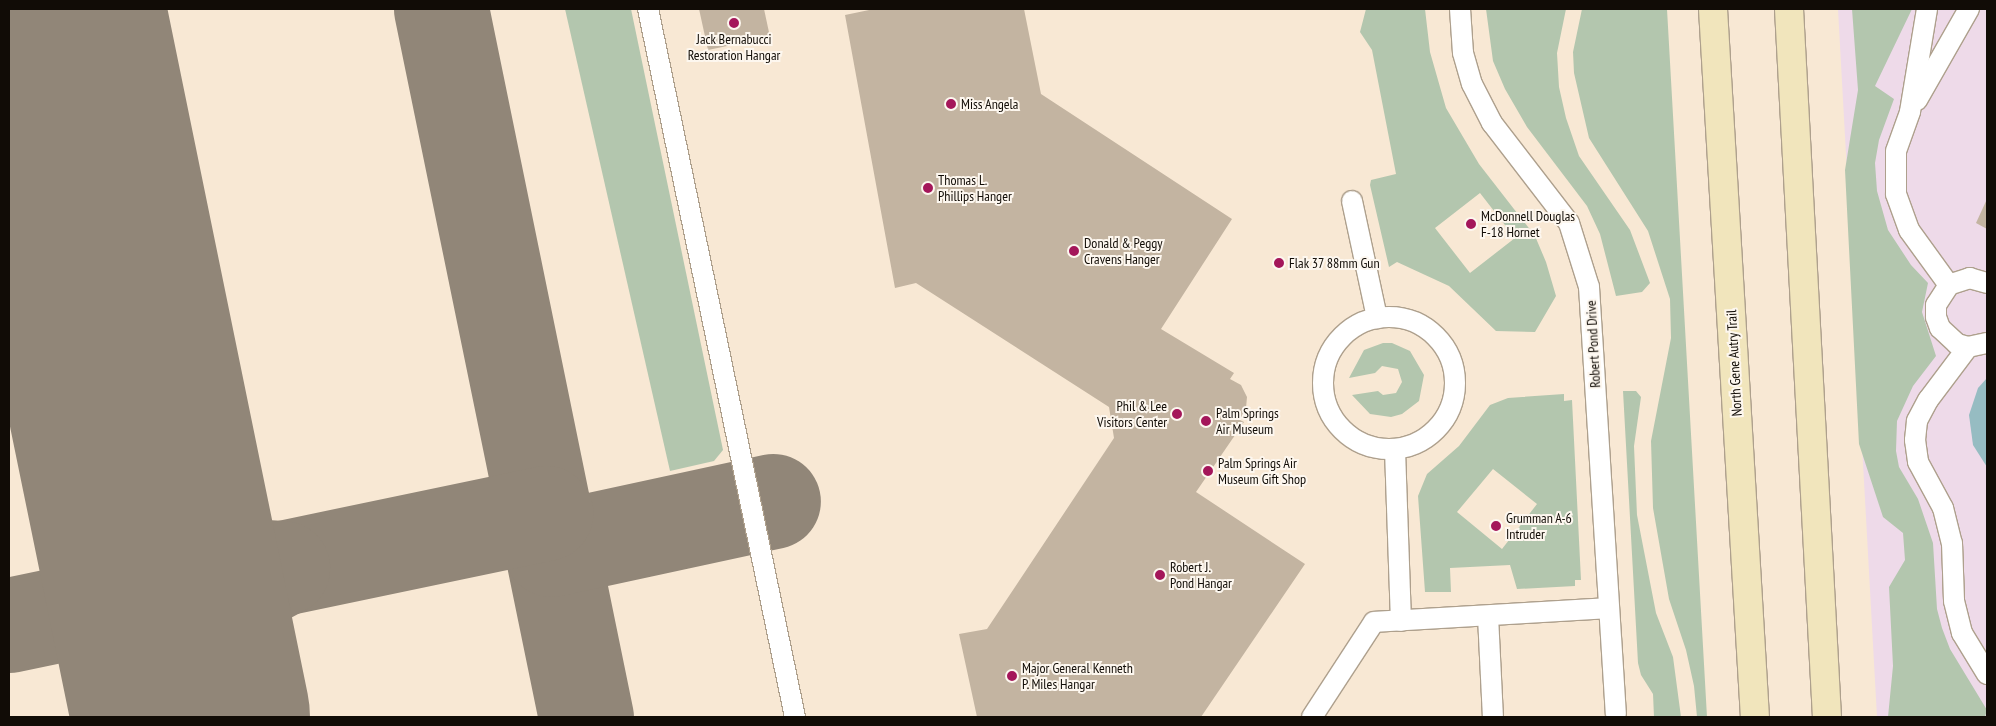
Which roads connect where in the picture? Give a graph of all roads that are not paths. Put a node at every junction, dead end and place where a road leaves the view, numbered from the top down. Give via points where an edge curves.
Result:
1 (648, 9) edge
2 (1460, 9) edge
3 (1714, 9) edge
4 (1789, 9) edge
5 (1927, 9) edge
6 (1969, 9) edge
7 (1910, 112) junction
8 (1352, 201) dead end
9 (1987, 283) edge
10 (1949, 285) junction
11 (1377, 318) junction
12 (1978, 345) edge
13 (1395, 450) junction
14 (1609, 608) junction
15 (1488, 616) junction
16 (1401, 621) junction
17 (1987, 674) edge
18 (1616, 714) dead end
19 (796, 717) edge
20 (1312, 717) edge
21 (1493, 717) edge
22 (1755, 717) edge
23 (1827, 717) edge

1 - 19 lane
2 - 14 lane, Robert Pond Drive via 1463,53 1472,84 1492,123 1569,223 1587,278
3 - 22 main road, North Gene Autry Trail
4 - 23 main road
5 - 7 lane
6 - 7 lane
7 - 10 lane via 1896,151 1896,194 1909,230
8 - 11 lane
9 - 10 lane via 1970,278
10 - 12 lane via 1936,305 1940,328 1956,344
11 - 13 lane via 1355,325 1338,339 1326,358 1322,381 1325,403 1335,422 1352,438 1372,448
11 - 13 lane via 1399,317 1426,328 1450,356 1456,377 1454,398 1446,417 1433,433 1415,444
12 - 17 lane via 1928,400 1917,421 1915,440 1918,462 1943,508 1952,543 1954,601 1962,633
13 - 16 lane
14 - 15 lane
14 - 18 lane, Robert Pond Drive
15 - 16 lane
15 - 21 lane
16 - 20 lane via 1374,622

